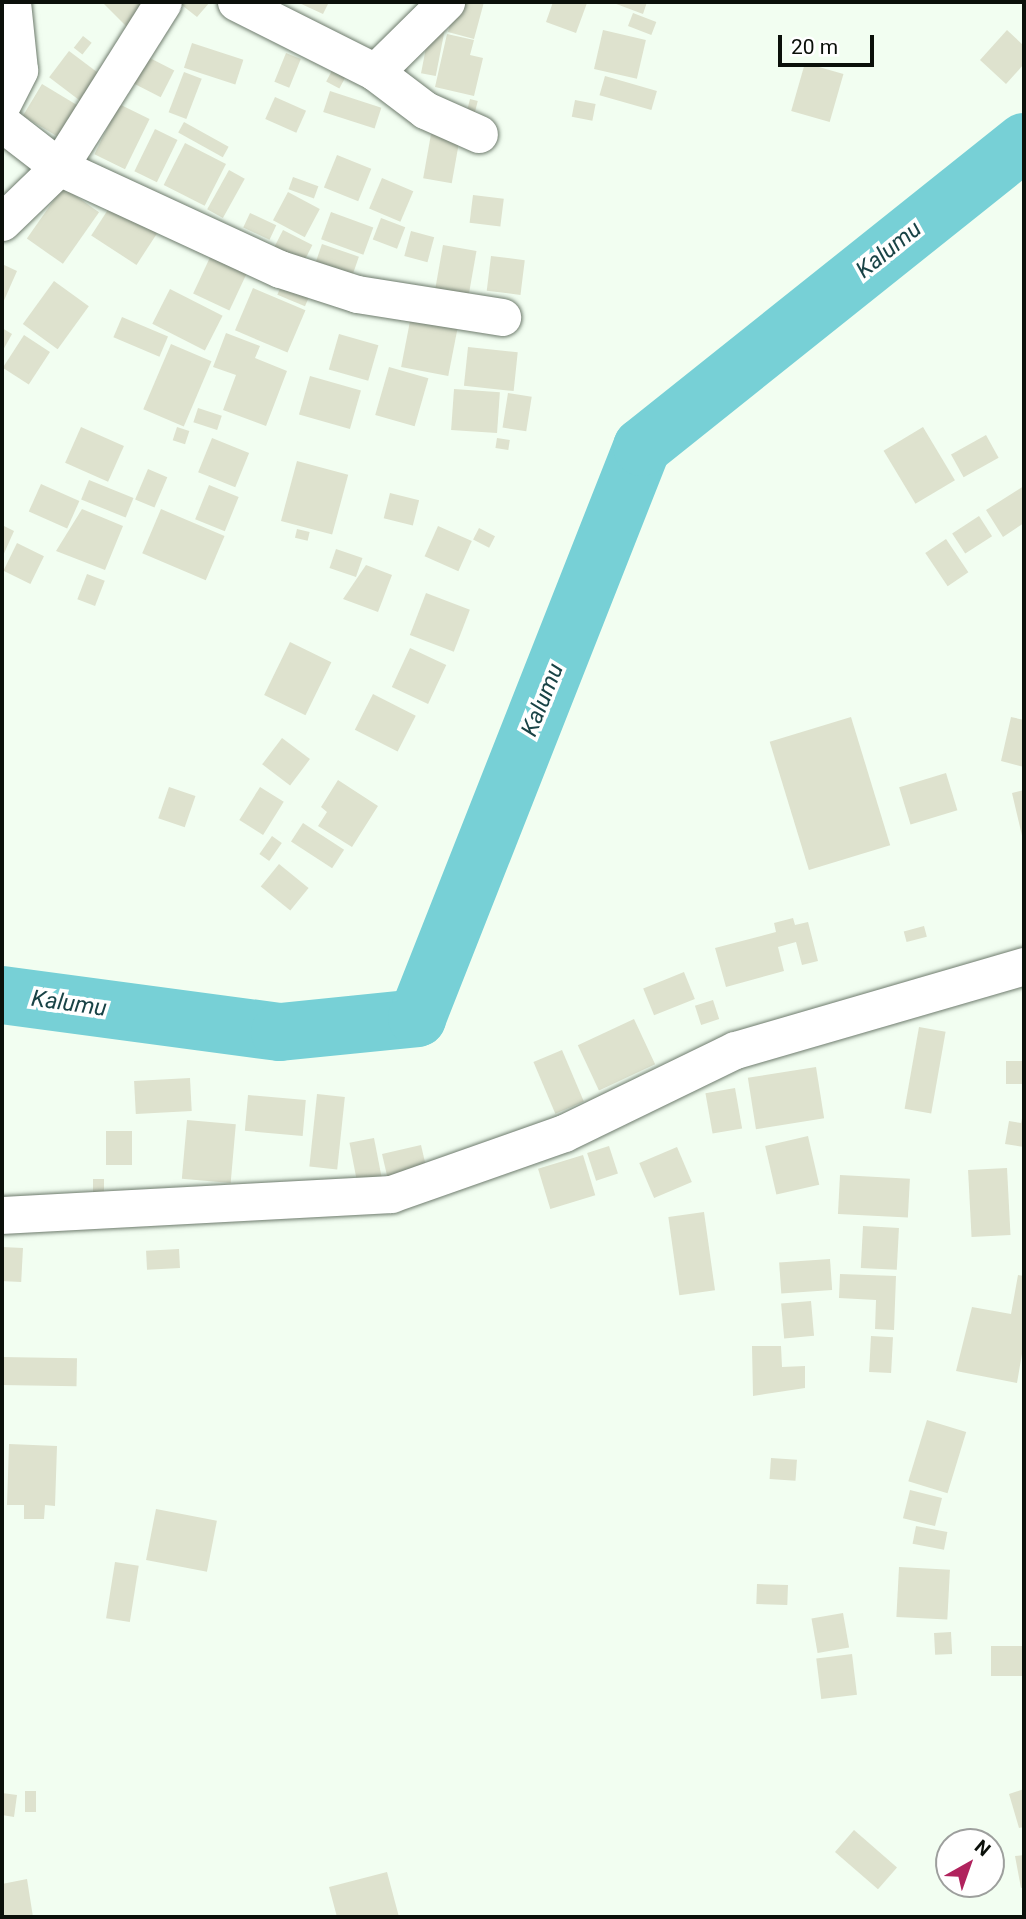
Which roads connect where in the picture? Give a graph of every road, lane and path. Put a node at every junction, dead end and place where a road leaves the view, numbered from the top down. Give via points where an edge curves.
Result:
1 (12, 2) edge
2 (163, 2) edge
3 (236, 2) edge
4 (446, 2) edge
5 (375, 72) junction
6 (2, 104) edge
7 (2, 123) edge
8 (479, 134) dead end
9 (59, 167) junction
10 (2, 222) edge
11 (502, 317) dead end
12 (1024, 966) edge
13 (2, 1215) edge

1 - 6 street via 19,70
2 - 9 street
3 - 5 street
4 - 5 street
5 - 8 street via 425,110
7 - 9 street
9 - 10 street
9 - 11 street via 280,270 357,293
12 - 13 street via 735,1050 564,1133 391,1195

